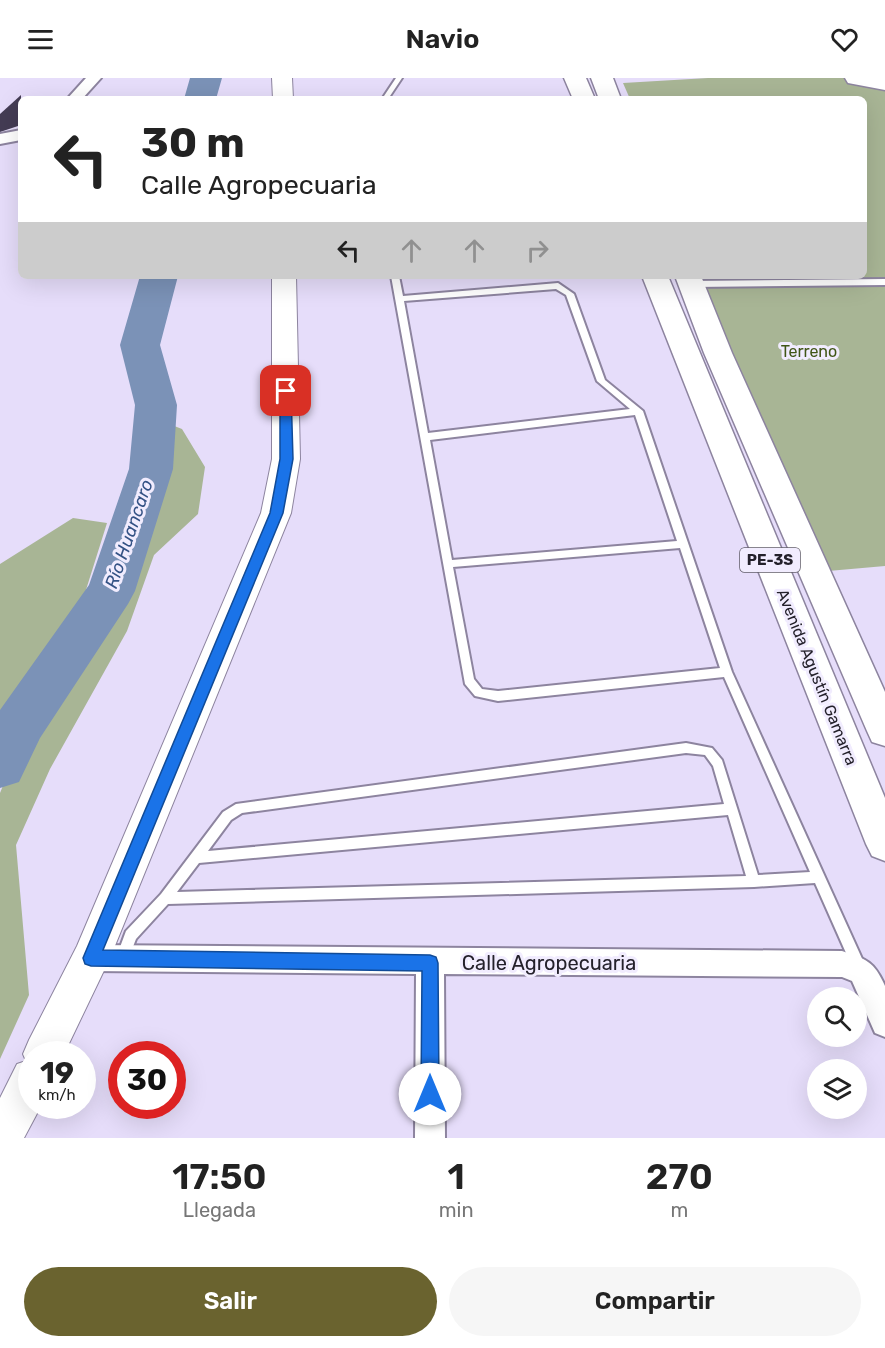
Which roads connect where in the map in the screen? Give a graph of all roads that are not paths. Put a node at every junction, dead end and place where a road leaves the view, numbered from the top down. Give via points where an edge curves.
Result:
1 (94, 78) edge
2 (282, 78) edge
3 (399, 78) edge
4 (575, 78) edge
5 (602, 78) edge
6 (856, 78) edge
7 (885, 84) edge
8 (77, 96) edge
9 (283, 96) edge
10 (387, 96) edge
11 (583, 96) edge
12 (609, 96) edge
13 (18, 136) edge
14 (0, 140) edge
15 (284, 279) edge
16 (396, 279) edge
17 (657, 279) edge
18 (690, 280) edge
19 (885, 282) edge
20 (399, 299) junction
21 (703, 356) junction
22 (638, 411) junction
23 (424, 437) junction
24 (683, 544) junction
25 (448, 564) junction
26 (727, 672) junction
27 (885, 731) edge
28 (731, 809) junction
29 (885, 844) edge
30 (195, 858) junction
31 (819, 877) junction
32 (754, 881) junction
33 (165, 898) junction
34 (106, 958) junction
35 (430, 963) junction
36 (862, 971) junction
37 (885, 1023) edge
38 (52, 1041) edge
39 (18, 1106) edge
40 (2, 1138) edge
41 (430, 1138) edge

1 - 8 street
2 - 9 street
3 - 10 lane
4 - 11 highway
5 - 12 highway
6 - 7 highway
13 - 14 street
15 - 34 street via 286,459 276,513
16 - 20 lane
17 - 21 highway, Avenida Agustín Gamarra / PE-3S
18 - 19 lane
18 - 21 highway, Avenida Agustín Gamarra / PE-3S
20 - 22 lane via 558,286 565,289 601,381
20 - 23 lane
21 - 27 highway, Avenida Agustín Gamarra / PE-3S
21 - 29 highway, Avenida Agustín Gamarra / PE-3S
22 - 23 lane
22 - 24 lane
23 - 25 lane
24 - 25 lane
24 - 26 lane
25 - 26 lane via 469,681 479,693 498,696
26 - 31 lane
28 - 30 lane
28 - 30 lane via 718,764 708,751 686,748 240,808 227,816
28 - 32 lane
30 - 33 lane
31 - 32 lane
31 - 36 lane
32 - 33 lane
33 - 34 lane
34 - 35 street, Calle Agropecuaria
34 - 38 street
35 - 36 street, Calle Agropecuaria via 842,964
35 - 41 street
36 - 37 street
39 - 40 street

